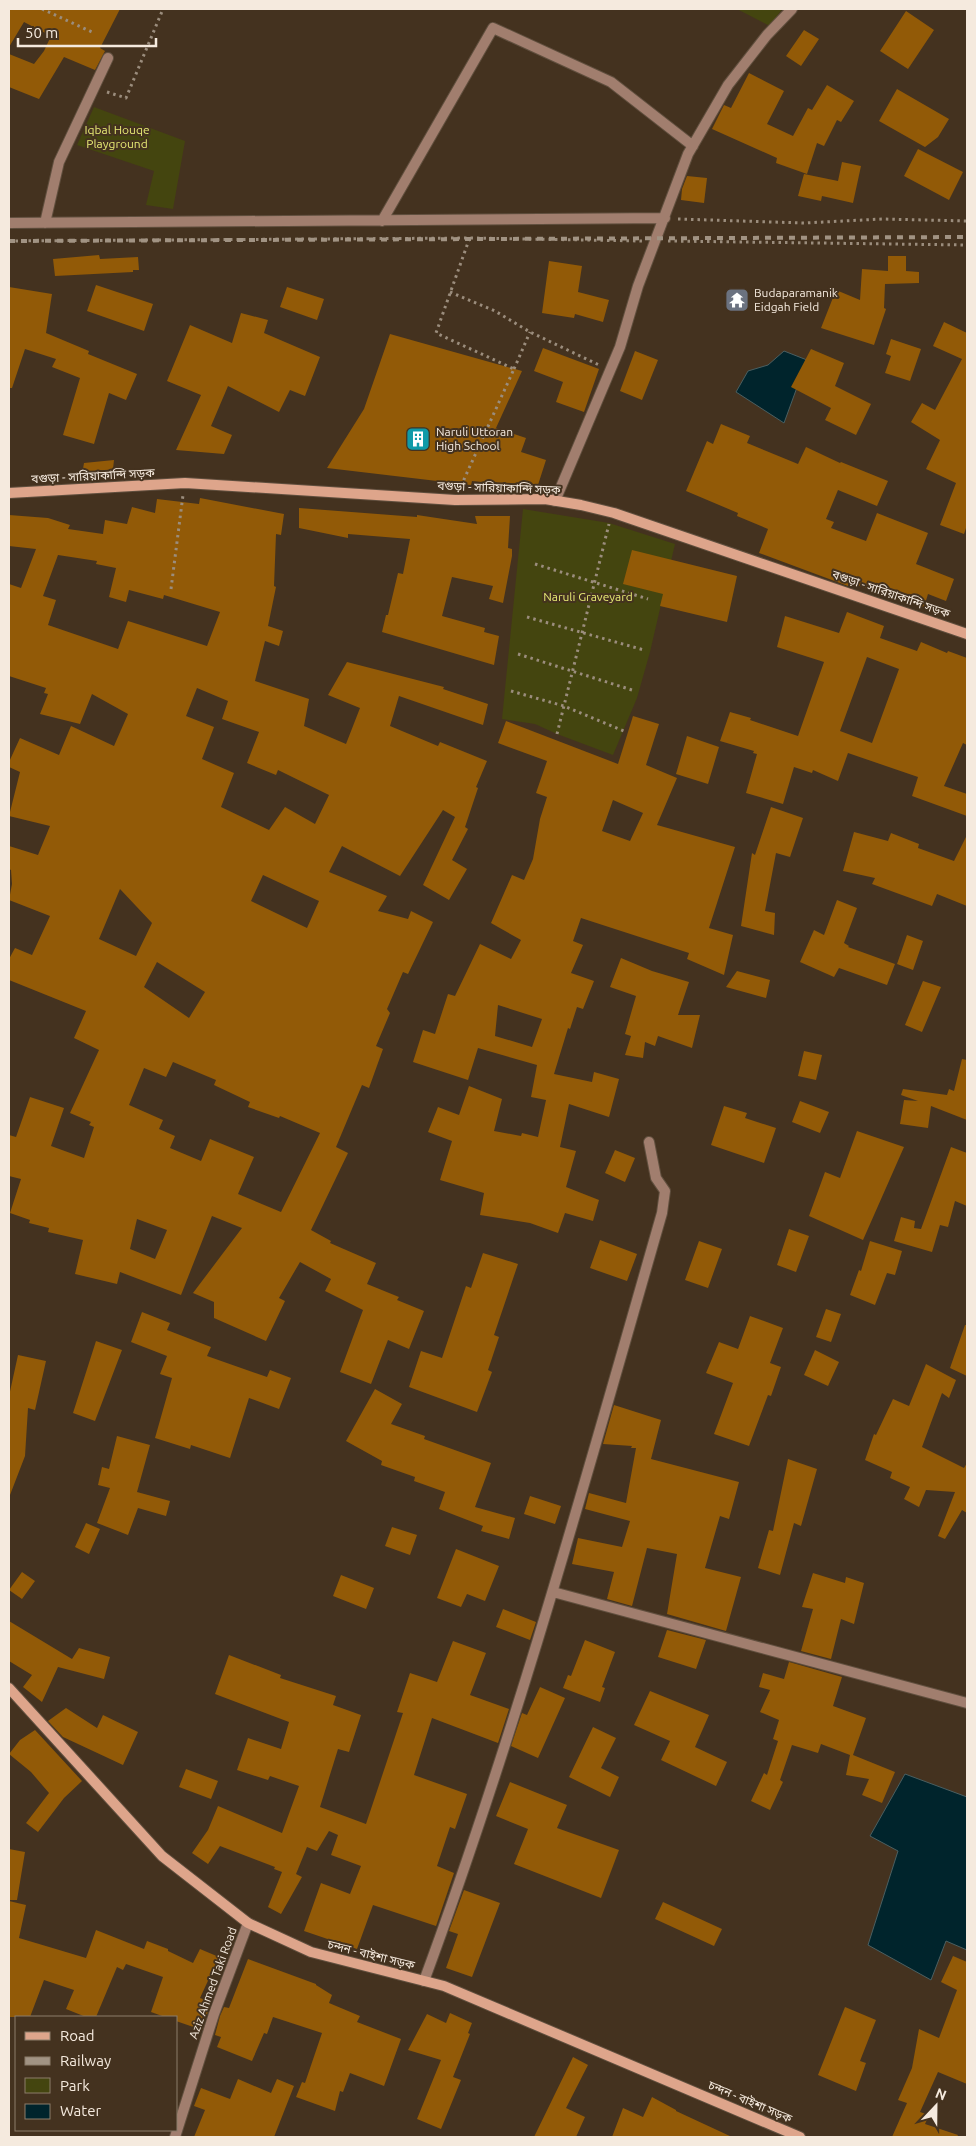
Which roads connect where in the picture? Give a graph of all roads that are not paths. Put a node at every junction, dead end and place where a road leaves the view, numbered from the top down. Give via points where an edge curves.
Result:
1 (792, 9) edge
2 (108, 58) dead end
3 (693, 146) junction
4 (665, 218) junction
5 (382, 221) junction
6 (9, 223) edge
7 (45, 223) junction
8 (9, 493) edge
9 (555, 500) junction
10 (967, 634) edge
11 (649, 1142) dead end
12 (553, 1592) junction
13 (9, 1688) edge
14 (967, 1703) edge
15 (248, 1923) junction
16 (424, 1981) junction
17 (178, 2128) edge
18 (800, 2137) edge

1 - 3 street via 728,85
2 - 7 street via 59,162
3 - 4 street
3 - 5 street via 611,82 493,28
4 - 5 street
4 - 9 street via 638,286 620,347
5 - 7 street
6 - 7 street
8 - 9 main road, বগুড়া - সারিয়াকান্দি সড়ক via 185,483 454,500
9 - 10 main road, বগুড়া - সারিয়াকান্দি সড়ক via 614,512
11 - 12 street via 656,1178 665,1191 662,1213
12 - 14 street
12 - 16 street via 460,1884
13 - 15 main road, চন্দন - বাইশা সড়ক via 162,1856
15 - 16 main road, চন্দন - বাইশা সড়ক via 311,1952
15 - 17 street, Aziz Ahmed Taki Road via 214,2014
16 - 18 main road, চন্দন - বাইশা সড়ক via 444,1986

